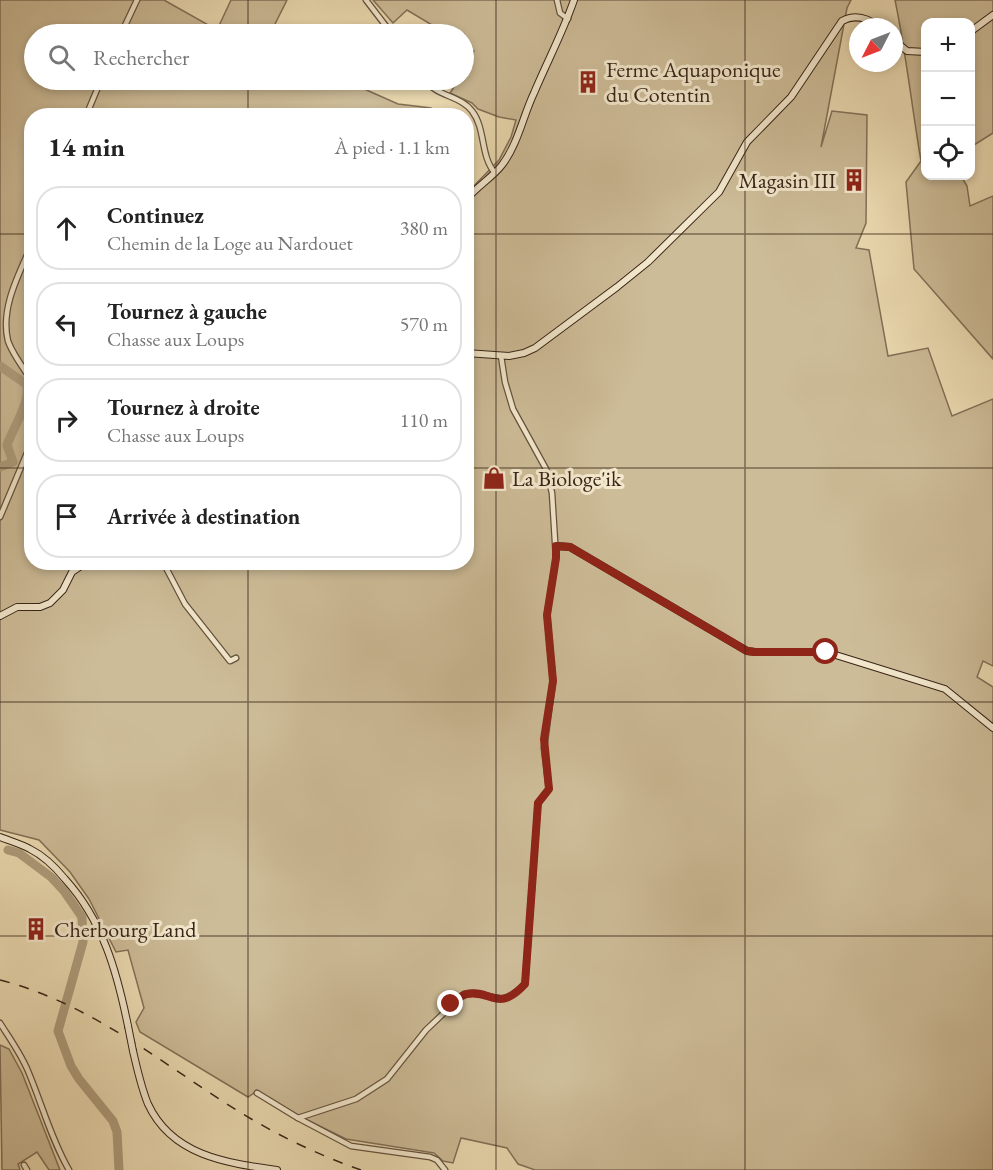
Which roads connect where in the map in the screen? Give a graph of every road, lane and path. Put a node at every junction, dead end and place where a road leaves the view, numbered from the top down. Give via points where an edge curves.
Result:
1 (136, 0) edge
2 (366, 0) edge
3 (557, 0) edge
4 (574, 0) edge
5 (993, 15) edge
6 (849, 18) edge
7 (567, 19) junction
8 (125, 24) edge
9 (384, 24) edge
10 (975, 28) edge
11 (903, 48) edge
12 (921, 52) edge
13 (97, 90) edge
14 (436, 90) edge
15 (89, 108) edge
16 (469, 108) edge
17 (474, 116) edge
18 (495, 173) junction
19 (474, 191) edge
20 (24, 263) edge
21 (474, 354) edge
22 (501, 356) junction
23 (24, 367) edge
24 (24, 460) edge
25 (0, 517) edge
26 (556, 546) junction
27 (75, 570) edge
28 (167, 570) edge
29 (0, 616) edge
30 (236, 658) dead end
31 (993, 728) edge
32 (0, 837) edge
33 (0, 1023) edge
34 (257, 1093) dead end
35 (298, 1118) junction
36 (233, 1167) edge
37 (69, 1170) edge
38 (277, 1170) edge
39 (445, 1170) edge

1 - 8 street
2 - 9 street
3 - 7 street via 560,13
4 - 7 street
5 - 10 street
6 - 22 street via 838,25 791,97 747,142 719,192 648,261 543,343 524,353
7 - 18 street via 513,145
11 - 12 street
13 - 15 street
14 - 16 street
17 - 18 street via 488,165
18 - 19 street
20 - 23 street via 8,300 5,322 9,342
21 - 22 street
22 - 26 street via 513,410 546,469
24 - 25 street
26 - 31 street via 570,547 747,651 826,652 945,689
26 - 35 street via 547,615 553,681 544,739 549,789 538,803 525,984 504,999 464,994 426,1030 387,1079 356,1099
27 - 29 street via 50,603 17,607
28 - 30 street via 208,636 230,661
32 - 36 street, bridge via 32,850 54,867 99,927 110,955 148,1104 165,1129 191,1150
33 - 37 street via 24,1061
34 - 35 street
35 - 39 street via 351,1146 430,1157
36 - 38 street

